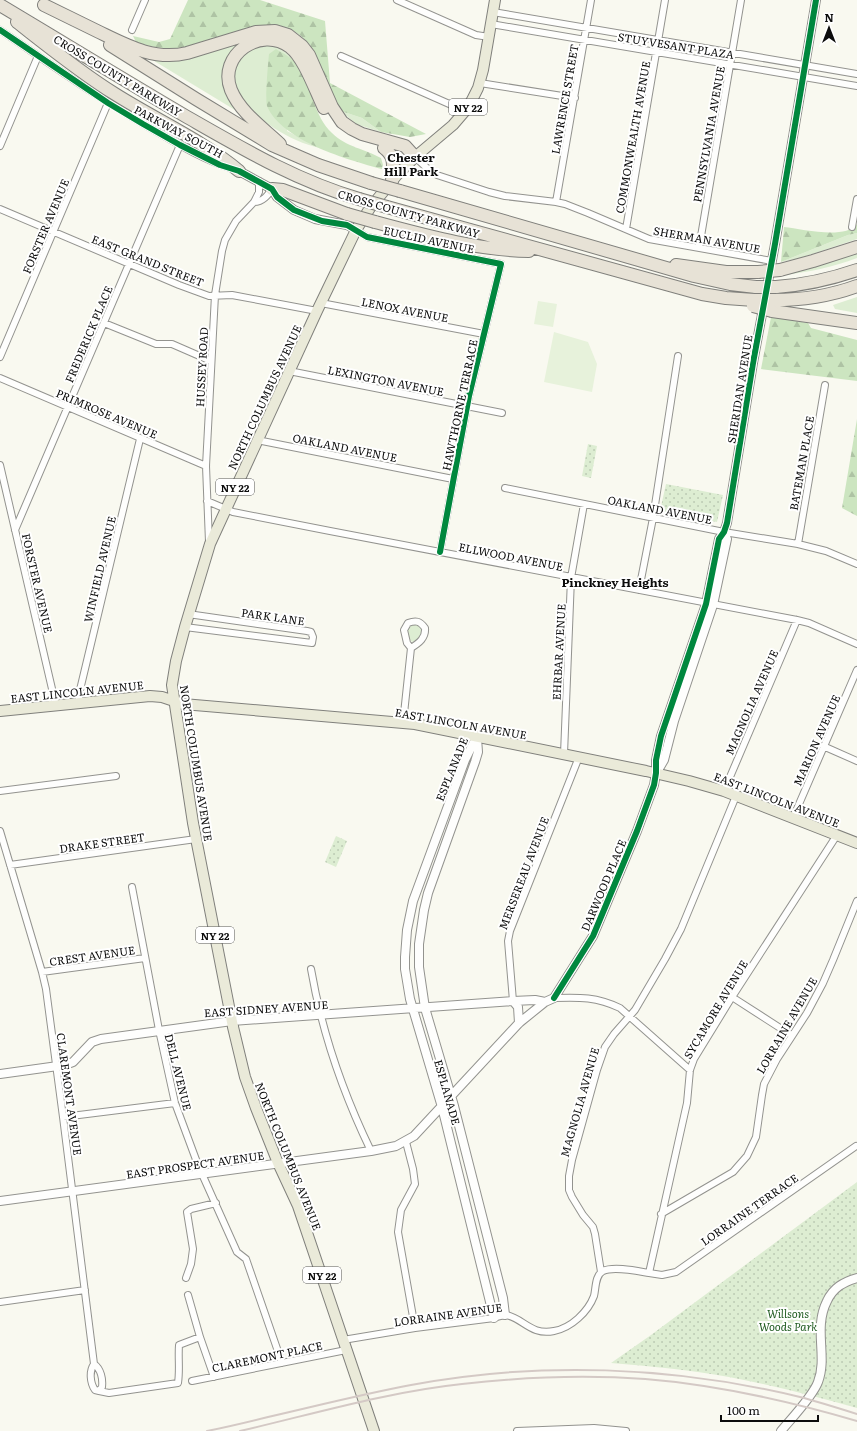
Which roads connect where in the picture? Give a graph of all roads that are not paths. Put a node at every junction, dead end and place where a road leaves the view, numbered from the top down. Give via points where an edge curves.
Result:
1 (143, 0) edge
2 (397, 0) edge
3 (495, 0) edge
4 (591, 0) edge
5 (665, 0) edge
6 (741, 0) edge
7 (816, 0) edge
8 (40, 3) edge
9 (0, 5) edge
10 (0, 9) edge
11 (493, 12) junction
12 (491, 24) junction
13 (586, 28) junction
14 (0, 30) edge
15 (132, 30) dead end
16 (489, 37) junction
17 (584, 40) junction
18 (658, 40) junction
19 (656, 52) junction
20 (732, 53) junction
21 (38, 56) junction
22 (341, 56) dead end
23 (730, 64) junction
24 (805, 65) junction
25 (857, 74) edge
26 (803, 77) junction
27 (480, 82) junction
28 (857, 86) edge
29 (575, 98) junction
30 (108, 103) junction
31 (465, 111) junction
32 (180, 145) junction
33 (0, 146) edge
34 (384, 148) junction
35 (291, 154) junction
36 (415, 157) junction
37 (239, 171) junction
38 (259, 181) junction
39 (392, 181) junction
40 (272, 189) junction
41 (857, 199) edge
42 (254, 202) junction
43 (556, 202) junction
44 (0, 209) edge
45 (852, 227) dead end
46 (626, 229) junction
47 (356, 230) junction
48 (54, 231) junction
49 (857, 247) edge
50 (699, 248) junction
51 (546, 251) junction
52 (646, 261) junction
53 (129, 264) junction
54 (501, 264) joint
55 (776, 265) junction
56 (857, 270) edge
57 (857, 286) edge
58 (215, 295) junction
59 (773, 305) junction
60 (319, 307) junction
61 (104, 323) junction
62 (857, 324) edge
63 (484, 334) junction
64 (678, 356) dead end
65 (0, 357) edge
66 (211, 361) junction
67 (289, 371) junction
68 (0, 378) edge
69 (825, 385) dead end
70 (467, 407) junction
71 (68, 408) junction
72 (502, 413) dead end
73 (140, 439) junction
74 (257, 440) junction
75 (0, 465) edge
76 (206, 466) junction
77 (453, 479) junction
78 (505, 488) dead end
79 (207, 501) junction
80 (584, 504) junction
81 (225, 508) junction
82 (653, 518) junction
83 (15, 530) junction
84 (724, 532) junction
85 (210, 544) junction
86 (798, 544) junction
87 (440, 552) junction
88 (857, 564) edge
89 (571, 578) junction
90 (639, 590) junction
91 (710, 604) junction
92 (188, 614) junction
93 (797, 620) junction
94 (185, 627) junction
95 (857, 644) edge
96 (411, 648) dead end
97 (857, 670) edge
98 (174, 700) junction
99 (79, 703) junction
100 (56, 706) junction
101 (0, 711) edge
102 (403, 723) junction
103 (477, 736) junction
104 (823, 746) junction
105 (564, 754) junction
106 (579, 757) junction
107 (857, 761) edge
108 (656, 773) junction
109 (116, 776) dead end
110 (724, 791) junction
111 (0, 792) edge
112 (736, 796) junction
113 (793, 818) junction
114 (0, 831) edge
115 (837, 835) junction
116 (196, 838) junction
117 (857, 843) edge
118 (10, 865) junction
119 (132, 887) dead end
120 (857, 901) edge
121 (145, 958) junction
122 (311, 969) dead end
123 (42, 972) junction
124 (732, 997) junction
125 (554, 998) junction
126 (512, 1001) junction
127 (545, 1002) junction
128 (413, 1008) junction
129 (425, 1008) junction
130 (320, 1015) junction
131 (630, 1016) junction
132 (232, 1021) junction
133 (519, 1023) junction
134 (158, 1030) junction
135 (791, 1035) junction
136 (56, 1067) junction
137 (690, 1070) junction
138 (0, 1074) edge
139 (451, 1097) junction
140 (175, 1103) junction
141 (442, 1107) junction
142 (63, 1117) junction
143 (406, 1142) junction
144 (856, 1146) dead end
145 (371, 1151) junction
146 (278, 1164) junction
147 (202, 1174) junction
148 (72, 1192) junction
149 (0, 1200) edge
150 (216, 1203) junction
151 (661, 1214) junction
152 (601, 1272) junction
153 (649, 1273) junction
154 (186, 1278) dead end
155 (857, 1278) edge
156 (85, 1290) junction
157 (188, 1295) dead end
158 (0, 1302) edge
159 (505, 1315) junction
160 (494, 1318) junction
161 (415, 1328) junction
162 (200, 1337) junction
163 (343, 1340) junction
164 (346, 1350) junction
165 (282, 1363) junction
166 (94, 1364) junction
167 (214, 1377) junction
168 (192, 1381) dead end
169 (99, 1391) junction
170 (609, 1430) edge
171 (374, 1431) edge
172 (517, 1431) edge
173 (626, 1431) edge
174 (781, 1431) edge

1 - 15 street
2 - 16 street via 476,35
3 - 11 main road, NORTH COLUMBUS AVENUE / NY 22
4 - 13 street, LAWRENCE STREET
5 - 18 street, COMMONWEALTH AVENUE
6 - 20 street, PENNSYLVANIA AVENUE
7 - 24 street, SHERIDAN AVENUE
8 - 35 highway, CROSS COUNTY PARKWAY via 256,136
8 - 36 highway via 125,45 158,55 176,56 256,32 275,31 288,35 310,55 332,107 342,122 362,134 404,146
9 - 51 highway, CROSS COUNTY PARKWAY, bridge via 262,160 314,184
10 - 37 highway via 107,89 224,158
11 - 12 main road, NORTH COLUMBUS AVENUE / NY 22
11 - 13 street, STUYVESANT PLAZA
12 - 16 main road, NORTH COLUMBUS AVENUE / NY 22
12 - 17 street, STUYVESANT PLAZA
13 - 17 street, LAWRENCE STREET
13 - 18 street, STUYVESANT PLAZA
14 - 21 street, PARKWAY SOUTH
16 - 27 main road, NORTH COLUMBUS AVENUE / NY 22
17 - 19 street, STUYVESANT PLAZA
17 - 29 street, LAWRENCE STREET
18 - 19 street, COMMONWEALTH AVENUE
18 - 20 street, STUYVESANT PLAZA
19 - 23 street, STUYVESANT PLAZA
19 - 46 street, COMMONWEALTH AVENUE
20 - 23 street, PENNSYLVANIA AVENUE
20 - 24 street, STUYVESANT PLAZA
21 - 30 street, PARKWAY SOUTH
21 - 33 street
22 - 31 street
23 - 26 street, STUYVESANT PLAZA
23 - 50 street, PENNSYLVANIA AVENUE
24 - 25 street, STUYVESANT PLAZA
24 - 26 street, SHERIDAN AVENUE
26 - 28 street, STUYVESANT PLAZA
26 - 55 street, SHERIDAN AVENUE
27 - 29 street
27 - 31 main road, NORTH COLUMBUS AVENUE / NY 22
29 - 43 street, LAWRENCE STREET
30 - 32 street, PARKWAY SOUTH
30 - 48 street, FORSTER AVENUE
31 - 36 main road, NORTH COLUMBUS AVENUE / NY 22 via 453,125
32 - 37 street, PARKWAY SOUTH via 220,165
32 - 53 street, FREDERICK PLACE
34 - 35 highway via 354,140 336,127 326,113 301,60 290,47 275,40 251,42 238,52 232,62 229,77 231,90 247,112
34 - 36 highway
34 - 39 highway via 393,160
35 - 52 highway, CROSS COUNTY PARKWAY, bridge via 329,170 371,183
36 - 39 main road, NORTH COLUMBUS AVENUE / NY 22
36 - 43 street, SHERMAN AVENUE via 437,175 482,190 505,196
37 - 38 street, PARKWAY SOUTH
38 - 40 street, PARKWAY SOUTH
38 - 42 street via 259,192
39 - 47 main road, NORTH COLUMBUS AVENUE / NY 22
40 - 42 street, HUSSEY ROAD via 264,199
40 - 47 street, PARKWAY SOUTH via 286,205 301,214 347,225
40 - 51 highway, bridge via 283,190 347,214 425,235 507,251
41 - 45 street
42 - 58 street, HUSSEY ROAD via 238,218 225,240
43 - 46 street, SHERMAN AVENUE
44 - 48 street, EAST GRAND STREET
46 - 50 street, SHERMAN AVENUE via 649,239
47 - 54 street, EUCLID AVENUE via 367,237
47 - 60 main road, NORTH COLUMBUS AVENUE / NY 22
48 - 53 street, EAST GRAND STREET
48 - 65 street, FORSTER AVENUE
49 - 55 highway via 808,263
50 - 55 street, SHERMAN AVENUE
51 - 59 highway, CROSS COUNTY PARKWAY, bridge via 713,296
52 - 55 highway, bridge via 726,272 758,272
52 - 56 highway, CROSS COUNTY PARKWAY, bridge via 705,279 756,287 813,282
53 - 58 street, EAST GRAND STREET via 194,291 209,296
53 - 61 street, FREDERICK PLACE
54 - 63 street, HAWTHORNE TERRACE
55 - 84 street, SHERIDAN AVENUE via 753,363
57 - 59 highway, CROSS COUNTY PARKWAY
58 - 60 street, EAST GRAND STREET
58 - 66 street, HUSSEY ROAD
59 - 62 highway
60 - 63 street, LENOX AVENUE
60 - 67 main road, NORTH COLUMBUS AVENUE / NY 22
61 - 66 street via 156,344 172,344
61 - 71 street, FREDERICK PLACE
63 - 70 street, HAWTHORNE TERRACE
64 - 82 street
66 - 76 street, HUSSEY ROAD
67 - 70 street, LEXINGTON AVENUE
67 - 74 main road, NORTH COLUMBUS AVENUE / NY 22
68 - 71 street, PRIMROSE AVENUE
69 - 86 street, BATEMAN PLACE
70 - 72 street, LEXINGTON AVENUE
70 - 77 street, HAWTHORNE TERRACE
71 - 73 street, PRIMROSE AVENUE
71 - 83 street, FREDERICK PLACE
73 - 76 street, PRIMROSE AVENUE
73 - 99 street, WINFIELD AVENUE via 79,694
74 - 77 street, OAKLAND AVENUE
74 - 81 main road, NORTH COLUMBUS AVENUE / NY 22
75 - 83 street, FORSTER AVENUE
76 - 79 street, HUSSEY ROAD
77 - 87 street, HAWTHORNE TERRACE
78 - 80 street, OAKLAND AVENUE
79 - 81 street, ELLWOOD AVENUE
79 - 85 street, HUSSEY ROAD
80 - 82 street, OAKLAND AVENUE
80 - 89 street, EHRBAR AVENUE
81 - 85 main road, NORTH COLUMBUS AVENUE / NY 22
81 - 87 street, ELLWOOD AVENUE via 233,512
82 - 84 street, OAKLAND AVENUE
82 - 90 street
83 - 100 street, FORSTER AVENUE
84 - 86 street, OAKLAND AVENUE
84 - 91 street, SHERIDAN AVENUE via 719,539
85 - 92 main road, NORTH COLUMBUS AVENUE / NY 22
86 - 88 street, OAKLAND AVENUE via 826,551
87 - 89 street, ELLWOOD AVENUE
89 - 90 street, ELLWOOD AVENUE
89 - 105 street, EHRBAR AVENUE
90 - 91 street, ELLWOOD AVENUE
91 - 93 street, ELLWOOD AVENUE
91 - 108 street, SHERIDAN AVENUE via 661,736
92 - 94 main road, NORTH COLUMBUS AVENUE / NY 22
92 - 94 street, PARK LANE via 307,631 311,632 313,640
93 - 95 street, ELLWOOD AVENUE
93 - 110 street, MAGNOLIA AVENUE
94 - 98 main road, NORTH COLUMBUS AVENUE / NY 22 via 172,686
96 - 102 street
97 - 104 street, MARION AVENUE
98 - 99 main road, EAST LINCOLN AVENUE via 150,696
98 - 102 main road, EAST LINCOLN AVENUE via 183,704
98 - 116 main road, NORTH COLUMBUS AVENUE / NY 22
99 - 100 main road, EAST LINCOLN AVENUE
100 - 101 main road, EAST LINCOLN AVENUE
102 - 103 main road, EAST LINCOLN AVENUE
103 - 105 main road, EAST LINCOLN AVENUE
103 - 128 street, ESPLANADE via 465,760 424,868 409,916 405,969
103 - 129 street, ESPLANADE via 478,752 475,762 424,910 419,966
104 - 107 street
104 - 113 street, MARION AVENUE
105 - 106 main road, EAST LINCOLN AVENUE
106 - 108 main road, EAST LINCOLN AVENUE
106 - 126 street, MERSEREAU AVENUE via 510,931 508,941
108 - 110 main road, EAST LINCOLN AVENUE
108 - 125 street, DARWOOD PLACE via 637,831 593,936
109 - 111 street
110 - 112 main road, EAST LINCOLN AVENUE
112 - 113 main road, EAST LINCOLN AVENUE
112 - 131 street, MAGNOLIA AVENUE via 681,929
113 - 115 main road, EAST LINCOLN AVENUE
114 - 118 street, CLAREMONT AVENUE
115 - 117 main road, EAST LINCOLN AVENUE
115 - 124 street, SYCAMORE AVENUE
116 - 118 street, DRAKE STREET
116 - 132 main road, NORTH COLUMBUS AVENUE / NY 22
118 - 123 street, CLAREMONT AVENUE
119 - 121 street, DELL AVENUE
120 - 135 street, LORRAINE AVENUE via 823,983 807,1013
121 - 123 street, CREST AVENUE
121 - 134 street, DELL AVENUE
122 - 130 street
123 - 136 street, CLAREMONT AVENUE
124 - 135 street
124 - 137 street, SYCAMORE AVENUE via 694,1059
125 - 127 street, EAST PROSPECT AVENUE
125 - 131 street, EAST PROSPECT AVENUE via 595,998 620,1008
126 - 127 street, EAST SIDNEY AVENUE
126 - 129 street, EAST SIDNEY AVENUE
126 - 133 street via 518,1007
127 - 133 street, EAST PROSPECT AVENUE
128 - 129 street, EAST SIDNEY AVENUE
128 - 130 street, EAST SIDNEY AVENUE
128 - 141 street, ESPLANADE
129 - 139 street, ESPLANADE
130 - 132 street, EAST SIDNEY AVENUE
130 - 145 street via 344,1091
131 - 137 street, EAST PROSPECT AVENUE
131 - 152 street, MAGNOLIA AVENUE via 605,1047 569,1176 572,1197 594,1230
132 - 134 street, EAST SIDNEY AVENUE
132 - 146 main road, NORTH COLUMBUS AVENUE / NY 22 via 250,1092
133 - 139 street, EAST PROSPECT AVENUE
134 - 136 street, EAST SIDNEY AVENUE via 92,1042 73,1062
134 - 140 street, DELL AVENUE
135 - 151 street, LORRAINE AVENUE via 764,1084 756,1137 747,1156 733,1172
136 - 138 street, EAST SIDNEY AVENUE
136 - 142 street, CLAREMONT AVENUE
137 - 151 street, SYCAMORE AVENUE via 687,1103
139 - 141 street, EAST PROSPECT AVENUE
139 - 159 street, ESPLANADE via 503,1298
140 - 142 street
140 - 147 street, DELL AVENUE
141 - 143 street, EAST PROSPECT AVENUE
141 - 160 street, ESPLANADE
142 - 148 street, CLAREMONT AVENUE
143 - 145 street, EAST PROSPECT AVENUE
143 - 161 street via 415,1184 402,1210 398,1232
144 - 153 street, LORRAINE TERRACE via 676,1272 662,1275
145 - 146 street, EAST PROSPECT AVENUE
146 - 147 street, EAST PROSPECT AVENUE
146 - 163 main road, NORTH COLUMBUS AVENUE / NY 22 via 298,1206
147 - 148 street, EAST PROSPECT AVENUE
147 - 150 street, DELL AVENUE
148 - 149 street, EAST PROSPECT AVENUE
148 - 156 street, CLAREMONT AVENUE
150 - 154 street via 187,1212 193,1249
150 - 165 street, DELL AVENUE via 237,1252 246,1259
151 - 153 street
152 - 153 street via 609,1269
152 - 159 street, LORRAINE AVENUE via 589,1306 569,1326 544,1332
155 - 174 street via 846,1281 836,1288 824,1306 820,1325 821,1370 818,1382
156 - 158 street
156 - 166 street, CLAREMONT AVENUE
157 - 162 street
159 - 160 street, LORRAINE AVENUE
160 - 161 street, LORRAINE AVENUE
161 - 163 street, LORRAINE AVENUE
162 - 167 street
162 - 169 street via 179,1345 178,1384 109,1393
163 - 164 main road, NORTH COLUMBUS AVENUE / NY 22
164 - 165 street, CLAREMONT PLACE
164 - 171 main road, NORTH COLUMBUS AVENUE / NY 22
165 - 167 street, CLAREMONT PLACE
166 - 169 street, CLAREMONT AVENUE via 98,1367 103,1382
166 - 169 street, CLAREMONT AVENUE via 91,1381 95,1390
167 - 168 street, CLAREMONT PLACE
170 - 172 street
170 - 173 street

